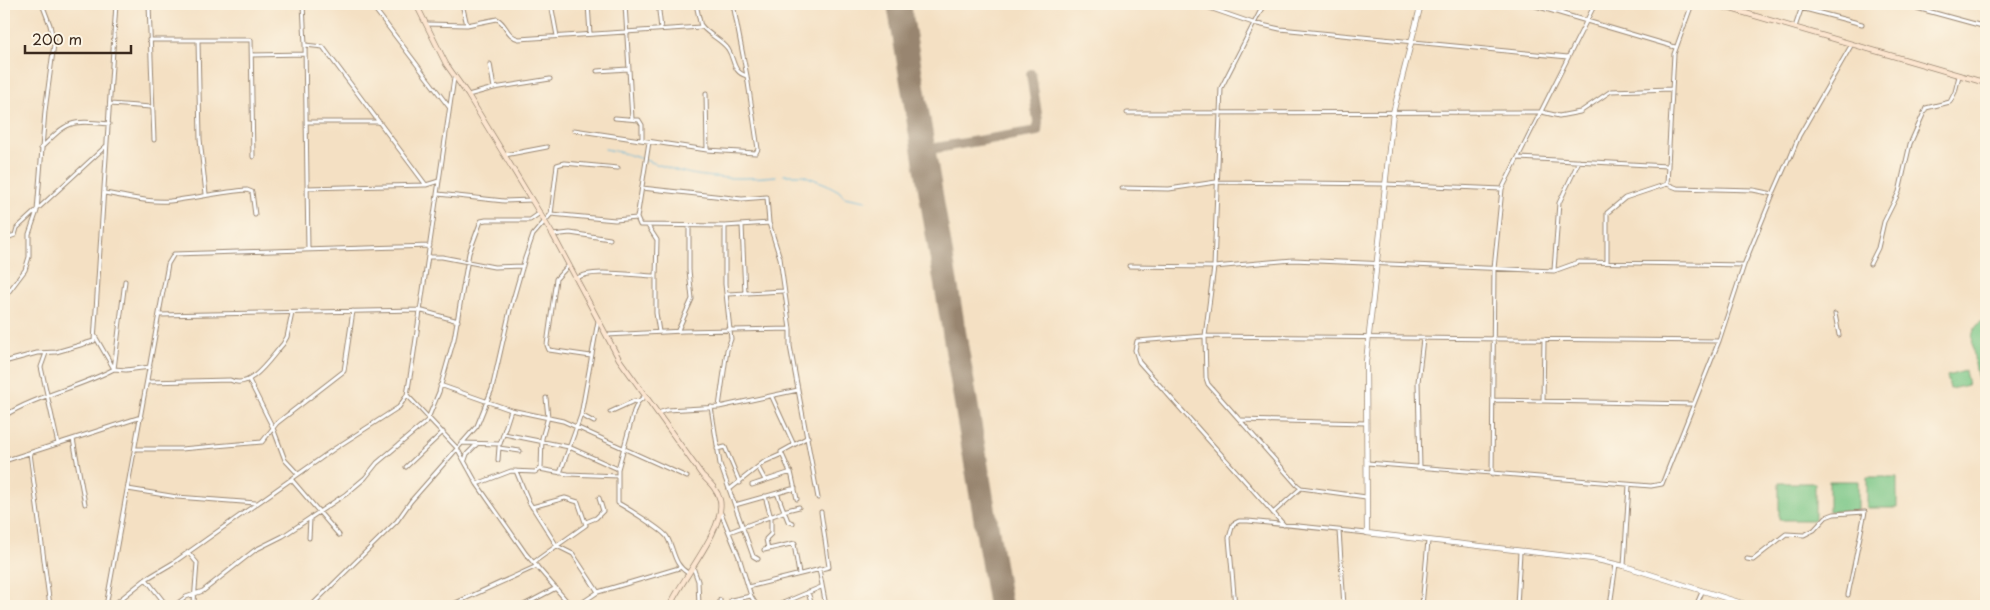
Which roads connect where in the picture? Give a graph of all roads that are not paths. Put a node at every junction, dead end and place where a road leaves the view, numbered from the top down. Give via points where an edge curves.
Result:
1 (42, 4) edge
2 (116, 4) edge
3 (149, 4) edge
4 (303, 4) edge
5 (371, 4) edge
6 (416, 4) edge
7 (462, 4) edge
8 (551, 4) edge
9 (588, 4) edge
10 (625, 4) edge
11 (696, 4) edge
12 (733, 4) edge
13 (1198, 4) edge
14 (1264, 4) edge
15 (1421, 4) edge
16 (1530, 4) edge
17 (1595, 4) edge
18 (1714, 4) edge
19 (1902, 4) edge
20 (1691, 5) edge
21 (1802, 6) edge
22 (659, 11) dead end
23 (1587, 20) junction
24 (1253, 23) junction
25 (426, 24) junction
26 (1862, 24) dead end
27 (467, 25) junction
28 (700, 25) junction
29 (1795, 27) junction
30 (1986, 28) edge
31 (662, 29) junction
32 (627, 33) junction
33 (590, 34) junction
34 (557, 36) junction
35 (149, 40) junction
36 (198, 40) junction
37 (1411, 42) junction
38 (1852, 44) junction
39 (304, 45) junction
40 (1675, 47) junction
41 (305, 54) junction
42 (252, 55) junction
43 (1568, 57) junction
44 (490, 64) dead end
45 (628, 69) junction
46 (597, 71) dead end
47 (747, 76) junction
48 (1959, 76) junction
49 (454, 78) junction
50 (550, 79) dead end
51 (1986, 83) edge
52 (494, 88) junction
53 (1671, 89) junction
54 (706, 93) dead end
55 (468, 95) junction
56 (110, 104) junction
57 (152, 107) junction
58 (449, 107) junction
59 (1542, 112) junction
60 (1219, 113) junction
61 (1393, 113) junction
62 (1127, 114) dead end
63 (615, 118) dead end
64 (632, 119) junction
65 (306, 122) junction
66 (380, 122) junction
67 (109, 124) junction
68 (574, 130) dead end
69 (154, 140) dead end
70 (642, 140) junction
71 (649, 142) junction
72 (107, 145) junction
73 (547, 147) dead end
74 (41, 148) junction
75 (707, 150) junction
76 (505, 155) junction
77 (253, 157) dead end
78 (1519, 158) junction
79 (1579, 161) junction
80 (1667, 166) junction
81 (618, 168) dead end
82 (439, 181) junction
83 (1216, 182) junction
84 (1385, 184) junction
85 (1667, 184) junction
86 (426, 185) junction
87 (307, 188) junction
88 (642, 188) junction
89 (1121, 188) dead end
90 (1502, 188) junction
91 (104, 193) junction
92 (206, 194) junction
93 (438, 194) junction
94 (1773, 194) junction
95 (532, 200) junction
96 (37, 211) junction
97 (540, 213) junction
98 (551, 214) junction
99 (255, 216) dead end
100 (637, 218) junction
101 (545, 221) junction
102 (769, 223) junction
103 (742, 225) junction
104 (648, 226) junction
105 (689, 226) junction
106 (725, 226) junction
107 (553, 235) junction
108 (4, 238) edge
109 (610, 239) dead end
110 (430, 246) junction
111 (308, 249) junction
112 (428, 257) junction
113 (468, 262) junction
114 (1378, 262) junction
115 (1607, 262) junction
116 (1870, 264) dead end
117 (570, 265) junction
118 (1744, 265) junction
119 (523, 266) junction
120 (1129, 266) dead end
121 (1214, 267) junction
122 (1494, 270) junction
123 (1554, 271) junction
124 (656, 276) junction
125 (577, 278) junction
126 (124, 281) dead end
127 (783, 290) junction
128 (745, 293) junction
129 (728, 294) junction
130 (4, 298) edge
131 (419, 310) junction
132 (353, 311) junction
133 (292, 313) junction
134 (1835, 314) dead end
135 (159, 315) junction
136 (598, 318) junction
137 (458, 321) junction
138 (790, 329) junction
139 (730, 330) junction
140 (678, 331) junction
141 (659, 332) junction
142 (607, 335) junction
143 (1840, 335) dead end
144 (95, 336) junction
145 (1206, 336) junction
146 (1369, 338) junction
147 (1492, 338) junction
148 (1423, 339) junction
149 (1544, 339) junction
150 (1719, 341) junction
151 (46, 353) junction
152 (591, 356) junction
153 (4, 362) edge
154 (150, 367) junction
155 (114, 369) junction
156 (249, 380) junction
157 (148, 382) junction
158 (440, 384) junction
159 (798, 390) junction
160 (48, 395) junction
161 (406, 395) junction
162 (645, 396) junction
163 (772, 397) junction
164 (546, 398) dead end
165 (1493, 400) junction
166 (1543, 401) junction
167 (487, 402) junction
168 (638, 402) junction
169 (1693, 404) junction
170 (711, 407) junction
171 (719, 407) junction
172 (511, 410) junction
173 (610, 412) dead end
174 (657, 414) junction
175 (581, 415) junction
176 (4, 416) edge
177 (141, 417) junction
178 (428, 417) junction
179 (548, 417) junction
180 (1240, 420) junction
181 (594, 422) dead end
182 (1366, 423) junction
183 (576, 426) junction
184 (273, 428) junction
185 (443, 432) junction
186 (504, 434) junction
187 (808, 436) junction
188 (73, 440) junction
189 (542, 441) junction
190 (461, 443) junction
191 (479, 443) junction
192 (58, 444) junction
193 (794, 445) junction
194 (499, 446) junction
195 (569, 447) junction
196 (457, 448) junction
197 (624, 448) junction
198 (135, 449) junction
199 (717, 449) junction
200 (520, 451) dead end
201 (30, 453) junction
202 (782, 454) junction
203 (498, 460) dead end
204 (4, 461) edge
205 (1366, 463) junction
206 (465, 464) junction
207 (406, 467) dead end
208 (611, 467) junction
209 (758, 467) junction
210 (1420, 468) junction
211 (539, 469) junction
212 (618, 469) junction
213 (516, 471) junction
214 (791, 472) junction
215 (560, 473) junction
216 (298, 474) junction
217 (1492, 475) junction
218 (611, 476) junction
219 (618, 476) junction
220 (686, 477) dead end
221 (290, 479) junction
222 (765, 480) junction
223 (740, 483) junction
224 (477, 484) junction
225 (752, 485) dead end
226 (1629, 485) junction
227 (795, 488) junction
228 (1301, 488) junction
229 (128, 489) junction
230 (730, 489) junction
231 (777, 494) junction
232 (765, 496) junction
233 (1366, 497) junction
234 (599, 498) dead end
235 (818, 498) dead end
236 (798, 499) dead end
237 (256, 503) junction
238 (85, 504) dead end
239 (736, 505) junction
240 (532, 507) junction
241 (800, 507) dead end
242 (318, 512) junction
243 (783, 512) junction
244 (821, 512) dead end
245 (721, 513) junction
246 (1273, 513) junction
247 (310, 518) junction
248 (771, 518) junction
249 (586, 522) junction
250 (793, 523) dead end
251 (1284, 525) junction
252 (743, 528) junction
253 (1339, 531) junction
254 (729, 532) junction
255 (1367, 533) junction
256 (339, 535) dead end
257 (309, 538) dead end
258 (1428, 541) junction
259 (557, 546) junction
260 (188, 552) junction
261 (1520, 552) junction
262 (758, 559) dead end
263 (1747, 559) dead end
264 (534, 562) junction
265 (1616, 564) junction
266 (537, 566) junction
267 (1624, 566) junction
268 (693, 567) junction
269 (680, 568) junction
270 (819, 570) junction
271 (688, 573) junction
272 (799, 574) junction
273 (146, 579) junction
274 (748, 587) junction
275 (821, 587) junction
276 (556, 588) junction
277 (598, 592) junction
278 (808, 592) junction
279 (1702, 592) junction
280 (194, 594) junction
281 (1848, 595) dead end
282 (751, 596) junction
283 (720, 600) dead end
284 (731, 600) dead end
285 (50, 606) edge
286 (106, 606) edge
287 (112, 606) edge
288 (167, 606) edge
289 (174, 606) edge
290 (198, 606) edge
291 (311, 606) edge
292 (449, 606) edge
293 (522, 606) edge
294 (570, 606) edge
295 (577, 606) edge
296 (670, 606) edge
297 (699, 606) edge
298 (716, 606) edge
299 (757, 606) edge
300 (776, 606) edge
301 (812, 606) edge
302 (826, 606) edge
303 (1235, 606) edge
304 (1344, 606) edge
305 (1422, 606) edge
306 (1517, 606) edge
307 (1610, 606) edge
308 (1696, 606) edge
309 (1752, 606) edge

1 - 74 street via 54,44
2 - 56 street
3 - 35 street
4 - 39 street
5 - 58 street
6 - 25 main road
7 - 27 street
8 - 34 street
9 - 33 street
10 - 32 street
11 - 28 street
12 - 47 street
13 - 24 street
14 - 24 street
15 - 37 street
16 - 23 street
17 - 23 street
18 - 29 main road
19 - 30 street
20 - 40 street
21 - 26 street
21 - 29 street
22 - 31 street
23 - 40 street
23 - 43 street
24 - 37 street via 1280,29
24 - 60 street via 1224,80
25 - 27 street
25 - 49 main road
27 - 34 street via 497,19 513,38
28 - 31 street
28 - 47 street via 729,50 734,67
29 - 38 main road
31 - 32 street
32 - 33 street
32 - 45 street
33 - 34 street
35 - 36 street
35 - 57 street
36 - 42 street via 247,38 252,44
36 - 92 street via 200,139
37 - 43 street
37 - 61 street
38 - 48 main road
38 - 94 street via 1799,136
39 - 41 street
39 - 66 street via 323,47
40 - 53 street
41 - 42 street
41 - 65 street
42 - 77 street
43 - 59 street
44 - 52 street
45 - 46 street
45 - 64 street
47 - 75 street via 758,151 755,154
48 - 51 main road
48 - 116 street via 1950,102 1926,108 1919,122 1910,144 1899,192 1884,222 1878,248
49 - 55 main road
49 - 58 street
50 - 52 street
52 - 55 street
53 - 59 street via 1611,92 1580,112 1559,116
53 - 80 street
54 - 75 street
55 - 76 main road
56 - 57 street
56 - 67 street
57 - 69 street
58 - 82 street
59 - 61 street
59 - 78 street
60 - 61 street
60 - 62 street
60 - 83 street
61 - 84 street
63 - 64 street
64 - 70 street via 639,120 642,125
65 - 66 street
65 - 87 street
66 - 86 street
67 - 72 street
67 - 74 street via 65,125
68 - 70 street
70 - 71 street
71 - 75 street
71 - 88 street
72 - 91 street
72 - 96 street
73 - 76 street
74 - 96 street
76 - 95 main road
78 - 79 street
78 - 90 street
79 - 80 street
79 - 123 street via 1559,203
80 - 85 street
81 - 98 street via 557,165
82 - 86 street
82 - 93 street
83 - 84 street
83 - 89 street via 1169,189
83 - 121 street
84 - 90 street
84 - 114 street
85 - 94 street via 1677,188 1753,190
85 - 115 street via 1625,198 1607,214
86 - 87 street
87 - 111 street
88 - 100 street
88 - 102 street via 767,198
90 - 122 street
91 - 92 street via 169,201
91 - 144 street
92 - 99 street via 252,192
93 - 95 street via 504,201
93 - 110 street
94 - 118 street
95 - 97 main road
96 - 108 street via 17,228 15,235
96 - 130 street via 29,234 29,257 25,270
97 - 101 main road
97 - 113 street via 530,220 481,221
98 - 100 street via 616,220
98 - 101 street
100 - 104 street via 640,225
101 - 107 main road
101 - 119 street via 533,235
102 - 103 street
102 - 127 street via 780,258
103 - 106 street
103 - 128 street
104 - 105 street
104 - 124 street via 657,240
105 - 106 street
105 - 140 street via 692,299
106 - 129 street via 725,284
107 - 109 street via 570,233
107 - 117 main road
110 - 111 street
110 - 112 street
111 - 135 street via 174,254 168,264
112 - 113 street
112 - 131 street
113 - 119 street via 494,267
113 - 137 street
114 - 121 street via 1294,260
114 - 122 street
114 - 146 street
115 - 118 street
115 - 123 street via 1579,262
117 - 125 main road
117 - 152 street via 556,279 546,345 550,350
118 - 150 street
119 - 167 street
120 - 121 street
121 - 145 street
122 - 123 street
122 - 147 street
124 - 125 street via 602,274
124 - 141 street
125 - 136 main road
126 - 155 street
127 - 128 street
127 - 138 street
128 - 129 street
129 - 139 street
131 - 132 street
131 - 137 street
131 - 161 street
132 - 133 street
132 - 184 street via 344,371
133 - 135 street
133 - 156 street via 284,344
134 - 143 street
135 - 154 street
136 - 142 main road
136 - 152 street
137 - 158 street
138 - 139 street
138 - 159 street
139 - 140 street
139 - 171 street
140 - 141 street
141 - 142 street
142 - 162 main road via 619,359
144 - 151 street via 91,343
144 - 155 street
145 - 146 street
145 - 180 street via 1208,384
145 - 246 street via 1137,341 1135,350 1139,362
146 - 148 street
146 - 182 street via 1365,376
147 - 148 street
147 - 149 street
147 - 165 street
148 - 210 street via 1418,382
149 - 150 street
149 - 166 street
150 - 169 street
151 - 153 street
151 - 160 street via 41,367
152 - 175 street
154 - 155 street
154 - 157 street
155 - 160 street via 94,380
156 - 157 street via 240,383 230,380
156 - 184 street
157 - 177 street
158 - 167 street
158 - 178 street
159 - 163 street
159 - 187 street
160 - 176 street
160 - 192 street
161 - 178 street
161 - 216 street via 399,407
162 - 168 street
162 - 174 main road
163 - 171 street
163 - 193 street
164 - 179 street
165 - 166 street
165 - 217 street
166 - 169 street
167 - 172 street
167 - 190 street via 477,426
168 - 173 street
168 - 197 street
169 - 226 street via 1662,484
170 - 171 street
170 - 174 street via 667,410
170 - 199 street
172 - 179 street
172 - 186 street
174 - 245 main road via 716,489
175 - 181 street
175 - 183 street
177 - 188 street
177 - 198 street
178 - 185 street
178 - 242 street via 423,426 377,464 360,483
179 - 183 street
179 - 189 street
180 - 182 street
180 - 228 street
182 - 205 street
183 - 195 street
183 - 197 street
184 - 198 street via 262,442 181,449
184 - 216 street via 285,460
185 - 196 street
185 - 207 street
186 - 189 street
186 - 194 street
187 - 193 street
187 - 235 street
188 - 192 street
188 - 238 street
189 - 195 street
189 - 211 street
190 - 191 street
190 - 196 street
191 - 194 street
191 - 206 street via 467,454
192 - 201 street
193 - 202 street
194 - 200 street
194 - 203 street
195 - 208 street
195 - 215 street
196 - 206 street
196 - 291 street via 397,522
197 - 212 street
197 - 220 street
198 - 229 street
199 - 223 street via 725,447
199 - 230 street
201 - 204 street
201 - 285 street
202 - 209 street
202 - 214 street
205 - 210 street
205 - 233 street
206 - 224 street
208 - 212 street
208 - 218 street
209 - 222 street
209 - 223 street
210 - 217 street
211 - 213 street via 535,472
211 - 215 street
212 - 219 street
213 - 224 street
213 - 240 street
214 - 222 street
214 - 227 street
215 - 218 street
216 - 221 street
217 - 226 street
218 - 219 street
219 - 269 street via 618,503 667,535
221 - 237 street
221 - 242 street
222 - 225 street
223 - 230 street
224 - 264 street
226 - 267 street
227 - 231 street
227 - 236 street
228 - 233 street
228 - 246 street
229 - 237 street via 177,497
229 - 286 street
230 - 239 street
231 - 232 street
231 - 243 street
232 - 239 street
232 - 248 street
233 - 255 street
234 - 249 street via 603,511
237 - 260 street
239 - 252 street
240 - 249 street via 565,498 578,502
240 - 259 street
241 - 243 street
242 - 247 street
242 - 256 street
243 - 248 street
243 - 250 street
244 - 270 street via 829,567
245 - 254 street
245 - 268 main road
246 - 251 street
247 - 257 street
247 - 280 street via 255,550 203,591
248 - 252 street
248 - 272 street via 766,550 795,544
249 - 259 street
251 - 253 street
251 - 303 street via 1239,521 1231,526 1228,538
252 - 254 street
252 - 262 street via 753,556
253 - 255 street
253 - 304 street
254 - 274 street
255 - 258 street
258 - 261 street
258 - 305 street
259 - 264 street
259 - 277 street via 573,554
260 - 273 street
260 - 280 street via 198,570
261 - 265 street
261 - 306 street
263 - 281 street via 1753,560 1786,534 1804,535 1814,530 1826,517 1866,512
264 - 266 street
265 - 267 street
265 - 307 street
266 - 276 street
266 - 292 street
267 - 279 street
268 - 271 main road
268 - 297 street via 698,581
269 - 271 street
269 - 277 street
270 - 272 street
270 - 275 street
271 - 296 main road
272 - 274 street
273 - 287 street
273 - 288 street
274 - 282 street
275 - 278 street
275 - 302 street
276 - 293 street
276 - 294 street
277 - 295 street
278 - 300 street
278 - 301 street
279 - 308 street
279 - 309 street
280 - 289 street
280 - 290 street via 194,602
282 - 284 street
282 - 299 street
283 - 298 street

